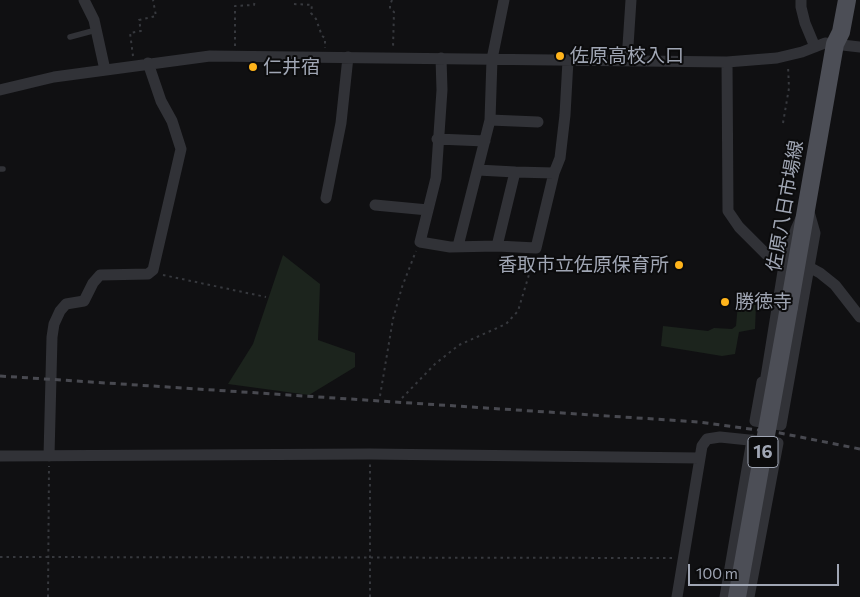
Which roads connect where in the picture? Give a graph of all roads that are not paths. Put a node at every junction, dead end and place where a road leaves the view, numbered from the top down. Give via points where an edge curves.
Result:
1 (84, 0) edge
2 (504, 0) edge
3 (632, 0) edge
4 (801, 0) edge
5 (847, 0) edge
6 (96, 30) junction
7 (70, 37) dead end
8 (835, 44) junction
9 (815, 47) junction
10 (860, 47) edge
11 (348, 57) junction
12 (441, 58) junction
13 (492, 59) junction
14 (568, 60) junction
15 (627, 61) junction
16 (727, 62) junction
17 (148, 63) junction
18 (105, 70) junction
19 (0, 90) edge
20 (490, 120) junction
21 (538, 122) dead end
22 (438, 139) junction
23 (485, 141) junction
24 (478, 170) junction
25 (515, 172) junction
26 (554, 173) junction
27 (326, 198) dead end
28 (375, 205) dead end
29 (807, 205) junction
30 (428, 210) junction
31 (458, 246) junction
32 (498, 246) junction
33 (784, 265) junction
34 (808, 267) junction
35 (860, 316) edge
36 (752, 440) junction
37 (0, 456) edge
38 (49, 456) junction
39 (700, 458) junction
40 (678, 597) edge
41 (725, 597) edge
42 (737, 597) edge
43 (749, 597) edge

1 - 6 street
2 - 13 street
3 - 15 street
4 - 9 street
5 - 8 main road, 佐原八日市場線 / 16 via 841,32
6 - 7 lane
6 - 18 street
8 - 9 street
8 - 10 street
8 - 29 main road, 佐原八日市場線 / 16
9 - 16 street via 766,60
11 - 12 street
11 - 17 street via 210,56
11 - 27 street via 341,123
12 - 13 street
12 - 22 street
13 - 14 street
13 - 20 street
14 - 15 street
14 - 26 street via 560,158
15 - 16 street
16 - 33 street via 728,211 766,254
17 - 18 street
17 - 38 street via 181,148 153,270 148,274 100,276 84,301 66,304 60,311 52,337
18 - 19 street via 54,77
20 - 21 street
20 - 23 street
22 - 23 street
22 - 30 street via 436,178
23 - 24 street
24 - 25 street
24 - 31 street
25 - 26 street
25 - 32 street
26 - 32 street via 536,248
28 - 30 street
29 - 33 street
29 - 34 street via 815,233
29 - 42 main road, 佐原八日市場線 / 16, bridge
30 - 31 street via 420,242
31 - 32 street
33 - 34 street via 765,383 762,382 755,421 781,425
34 - 35 street via 835,285
36 - 39 street via 707,439
36 - 41 street
36 - 43 street via 778,443
37 - 38 street
38 - 39 street via 370,454
39 - 40 street

